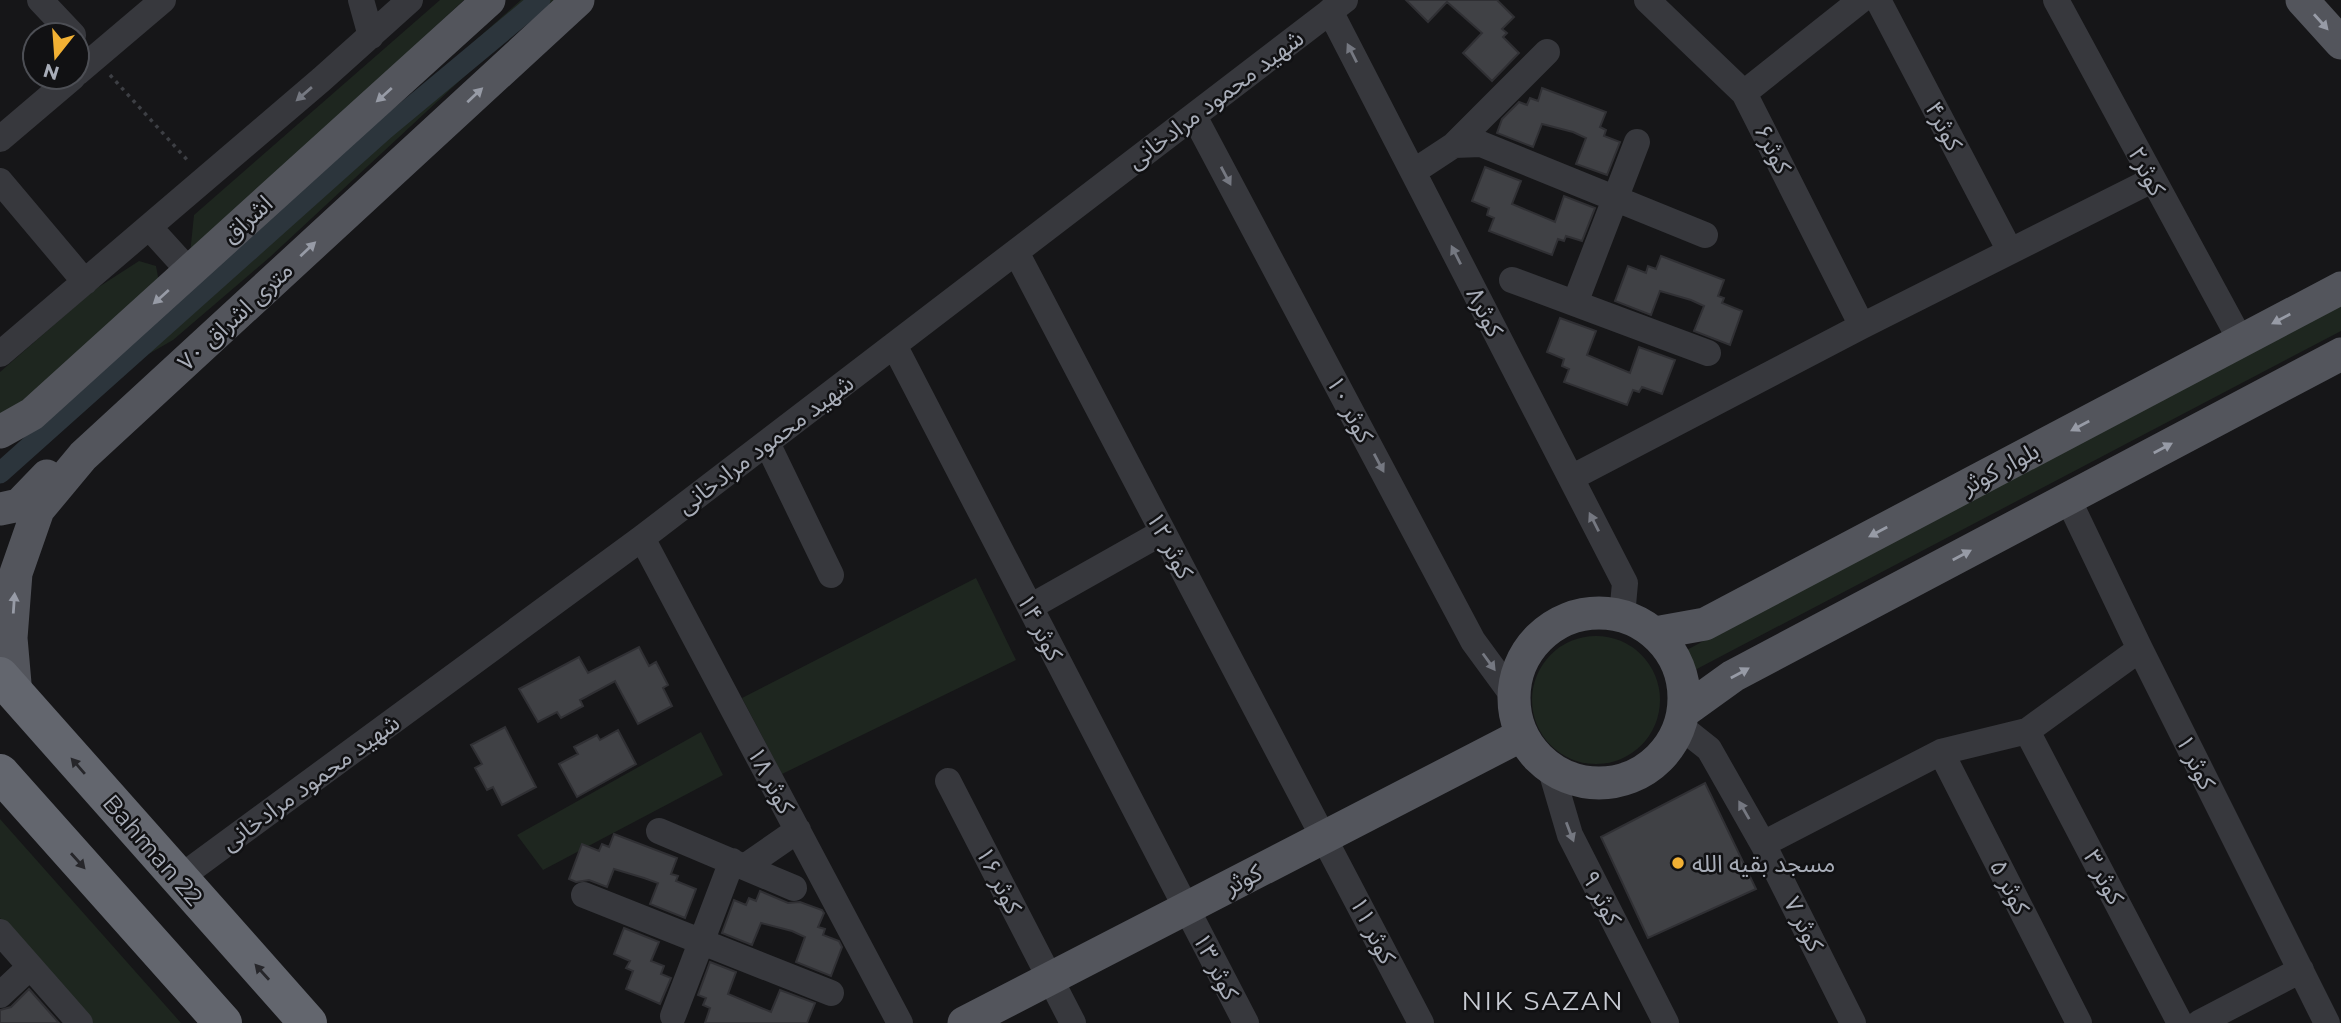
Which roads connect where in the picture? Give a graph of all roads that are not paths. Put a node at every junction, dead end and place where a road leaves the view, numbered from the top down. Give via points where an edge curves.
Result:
1 (40, 0) edge
2 (163, 0) edge
3 (361, 0) edge
4 (410, 0) edge
5 (489, 0) edge
6 (578, 0) edge
7 (1647, 0) edge
8 (1861, 0) edge
9 (1878, 0) edge
10 (2056, 0) edge
11 (2302, 0) edge
12 (1338, 6) edge
13 (60, 21) edge
14 (371, 36) junction
15 (2341, 43) edge
16 (91, 51) edge
17 (1547, 52) dead end
18 (57, 91) edge
19 (1744, 93) junction
20 (1194, 116) junction
21 (0, 139) edge
22 (1637, 142) dead end
23 (1454, 145) junction
24 (1413, 172) junction
25 (2152, 180) junction
26 (0, 181) edge
27 (1616, 199) junction
28 (149, 227) junction
29 (1705, 235) dead end
30 (2010, 251) junction
31 (1016, 252) junction
32 (189, 271) junction
33 (1512, 280) dead end
34 (85, 282) junction
35 (2341, 288) edge
36 (1575, 303) junction
37 (1862, 326) junction
38 (2241, 341) junction
39 (894, 345) junction
40 (1708, 353) dead end
41 (0, 354) edge
42 (2341, 354) edge
43 (122, 420) junction
44 (0, 432) edge
45 (766, 443) junction
46 (1571, 478) junction
47 (2068, 499) junction
48 (0, 509) edge
49 (1163, 532) junction
50 (642, 538) junction
51 (831, 575) dead end
52 (1031, 607) junction
53 (1622, 616) junction
54 (1655, 634) junction
55 (2140, 649) junction
56 (8, 686) edge
57 (1514, 697) junction
58 (1682, 719) junction
59 (2028, 731) junction
60 (1522, 735) junction
61 (1941, 752) junction
62 (1550, 767) junction
63 (0, 773) edge
64 (948, 781) dead end
65 (659, 831) dead end
66 (798, 831) junction
67 (1325, 837) junction
68 (1763, 844) junction
69 (739, 864) junction
70 (178, 879) junction
71 (794, 888) dead end
72 (584, 895) dead end
73 (1186, 908) junction
74 (0, 932) edge
75 (700, 942) junction
76 (30, 967) junction
77 (2301, 970) junction
78 (1049, 979) junction
79 (831, 993) dead end
80 (0, 995) edge
81 (673, 1016) dead end
82 (80, 1023) edge
83 (223, 1023) edge
84 (308, 1023) edge
85 (900, 1023) edge
86 (964, 1023) edge
87 (1073, 1023) edge
88 (1246, 1023) edge
89 (1421, 1023) edge
90 (1666, 1023) edge
91 (1853, 1023) edge
92 (2079, 1023) edge
93 (2180, 1023) edge
94 (2199, 1023) edge
95 (2327, 1023) edge

1 - 13 street
2 - 16 street
3 - 14 street
4 - 14 street
5 -> 32 main road, اشراق
43 -> 6 main road, ۷۰ متری اشراق
7 - 19 street, کوثر۶
8 - 19 street
9 - 30 street, کوثر۴
10 - 25 street, کوثر۲
11 -> 15 main road
12 - 20 street, شهید محمود مرادخانی
24 -> 12 street, کوثر۸
14 -> 28 street
17 - 23 street
18 - 21 street
19 - 37 street, کوثر۶
20 - 31 street, شهید محمود مرادخانی
20 -> 57 street, کوثر ۱۰ via 1473,642
22 - 27 street
23 - 24 street
23 - 27 street via 1481,144
46 -> 24 street, کوثر۸
25 - 30 street
25 - 38 street, کوثر۲
26 - 34 street
27 - 29 street
27 - 36 street
28 - 32 street
28 - 34 street
30 - 37 street
31 - 39 street, شهید محمود مرادخانی
31 - 49 street, کوثر ۱۲
32 -> 44 main road, اشراق via 32,414
33 - 36 street
34 - 41 street
35 -> 38 main road, بلوار کوثر
36 - 40 street
37 - 46 street
38 -> 54 main road, بلوار کوثر via 1705,624
39 - 45 street, شهید محمود مرادخانی
39 - 52 street, کوثر ۱۴
47 -> 42 main road
43 - 48 main road via 81,440 19,505
56 -> 43 main road, ۷۰ متری اشراق via 16,573 38,510 83,456
45 - 50 street, شهید محمود مرادخانی
45 - 51 street
53 -> 46 street, کوثر۸ via 1625,583
47 - 55 street, کوثر ۱
58 -> 47 main road via 1733,676
49 - 52 street
49 - 67 street, کوثر ۱۲
50 - 66 street, کوثر ۱۸
50 - 70 street, شهید محمود مرادخانی
52 - 73 street, کوثر ۱۴
53 - 54 main road
53 - 57 main road via 1600,613 1557,624 1526,654
54 - 58 main road via 1679,669 1684,690
55 - 59 street
55 - 77 street, کوثر ۱
70 -> 56 highway, Bahman 22
57 - 60 main road
58 - 62 main road via 1670,746 1636,775 1592,783
68 -> 58 street, کوثر ۷ via 1709,749
59 - 61 street
59 - 93 street, کوثر ۳
60 - 62 main road
60 - 67 main road, کوثر
61 - 68 street
61 - 92 street, کوثر ۵
62 -> 90 street, کوثر ۹ via 1570,835
63 -> 83 highway
64 - 78 street, کوثر ۱۶
65 - 69 street
66 - 69 street
66 - 85 street, کوثر ۱۸
67 - 73 main road, کوثر
67 - 89 street, کوثر ۱۱
68 - 91 street, کوثر ۷
69 - 71 street
69 - 75 street
84 -> 70 highway, Bahman 22
72 - 75 street
73 - 78 main road, کوثر
73 - 88 street, کوثر ۱۳
74 - 76 street
75 - 79 street
75 - 81 street
76 - 80 street
76 - 82 street
77 - 94 street
77 - 95 street, کوثر ۱
78 - 86 main road, کوثر
78 - 87 street, کوثر ۱۶

